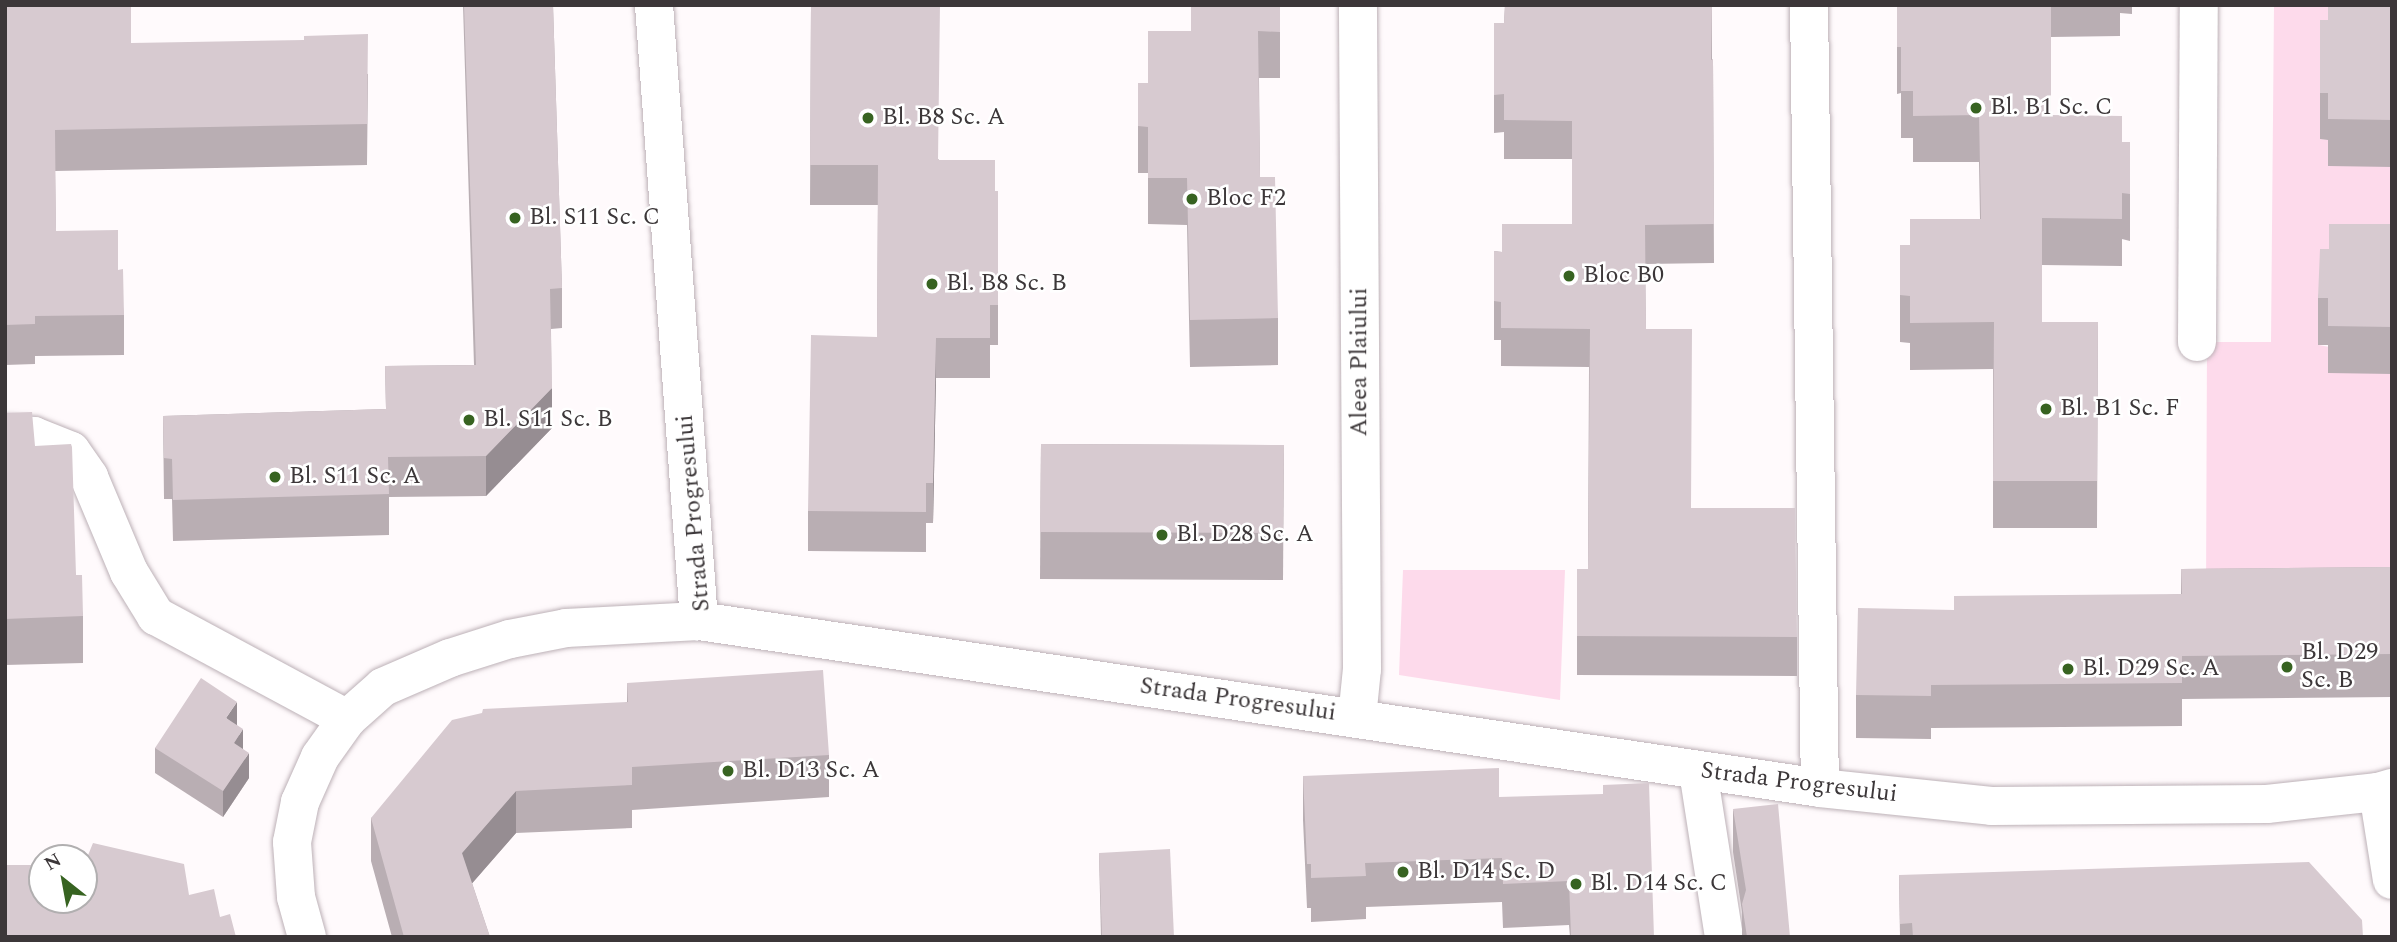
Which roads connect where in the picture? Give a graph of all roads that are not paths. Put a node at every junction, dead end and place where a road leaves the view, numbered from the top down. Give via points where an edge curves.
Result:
1 (654, 5) edge
2 (1358, 5) edge
3 (1809, 5) edge
4 (2199, 5) edge
5 (2197, 342) dead end
6 (5, 434) edge
7 (699, 621) junction
8 (1357, 718) junction
9 (347, 719) junction
10 (1698, 771) junction
11 (1819, 788) junction
12 (2385, 790) edge
13 (2392, 880) edge
14 (307, 937) edge
15 (1724, 937) edge

1 - 7 street, Strada Progresului
2 - 8 street, Aleea Plaiului via 1362,669
3 - 11 street
4 - 5 street
6 - 9 street via 34,436 71,451 89,477 129,572 156,616
7 - 8 street, Strada Progresului
7 - 9 street via 566,628 510,639 383,687
8 - 10 street, Strada Progresului
9 - 14 street via 320,757 300,802 292,842 296,897
10 - 11 street, Strada Progresului
10 - 15 street
11 - 12 street, Strada Progresului via 1991,806 2267,804
12 - 13 street

